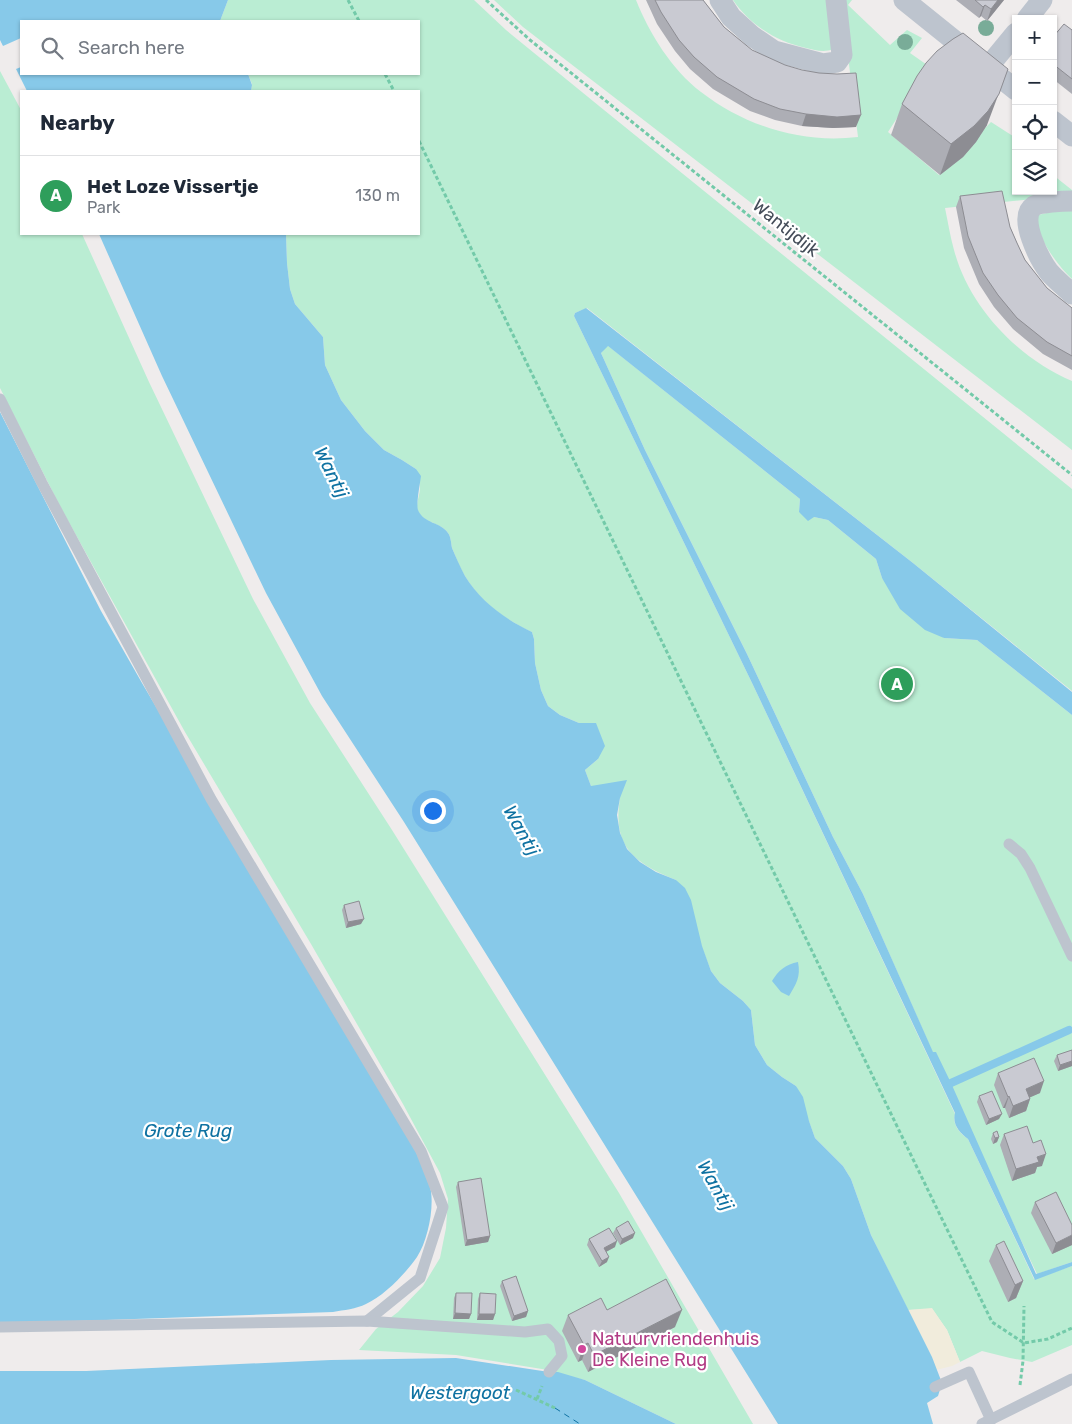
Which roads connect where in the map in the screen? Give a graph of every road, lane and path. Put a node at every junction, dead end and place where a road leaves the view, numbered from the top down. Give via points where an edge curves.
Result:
1 (348, 0) edge
2 (486, 0) edge
3 (720, 0) edge
4 (836, 0) edge
5 (904, 0) edge
6 (1042, 0) edge
7 (1030, 15) edge
8 (358, 20) edge
9 (1012, 38) edge
10 (988, 67) junction
11 (386, 75) edge
12 (1012, 87) edge
13 (393, 90) edge
14 (1057, 123) edge
15 (1072, 136) edge
16 (420, 143) edge
17 (1072, 201) edge
18 (1072, 294) edge
19 (0, 399) edge
20 (1072, 475) edge
21 (1009, 844) dead end
22 (1072, 956) edge
23 (1024, 1306) dead end
24 (367, 1321) junction
25 (0, 1327) edge
26 (1072, 1328) edge
27 (1024, 1343) junction
28 (549, 1372) dead end
29 (1072, 1379) edge
30 (935, 1387) dead end
31 (516, 1390) dead end
32 (1017, 1407) junction
33 (555, 1408) dead end
34 (987, 1422) edge

1 - 8 path
2 - 20 path, Wantijdijk via 530,40
3 - 4 street via 731,18 774,51 823,64 837,62 842,55
5 - 10 street
6 - 7 street
9 - 10 street
10 - 12 street
11 - 13 path
14 - 15 street
16 - 27 path via 992,1322
17 - 18 street via 1035,204 1028,211 1027,222 1049,272
19 - 24 lane via 211,799 421,1151 443,1207 420,1278
21 - 22 lane via 1030,868
23 - 27 path
24 - 25 lane
24 - 28 lane via 525,1332 548,1329 559,1341 562,1356
26 - 27 path via 1048,1339
27 - 32 path
29 - 32 lane
30 - 34 lane via 969,1372
31 - 33 path
32 - 34 lane

